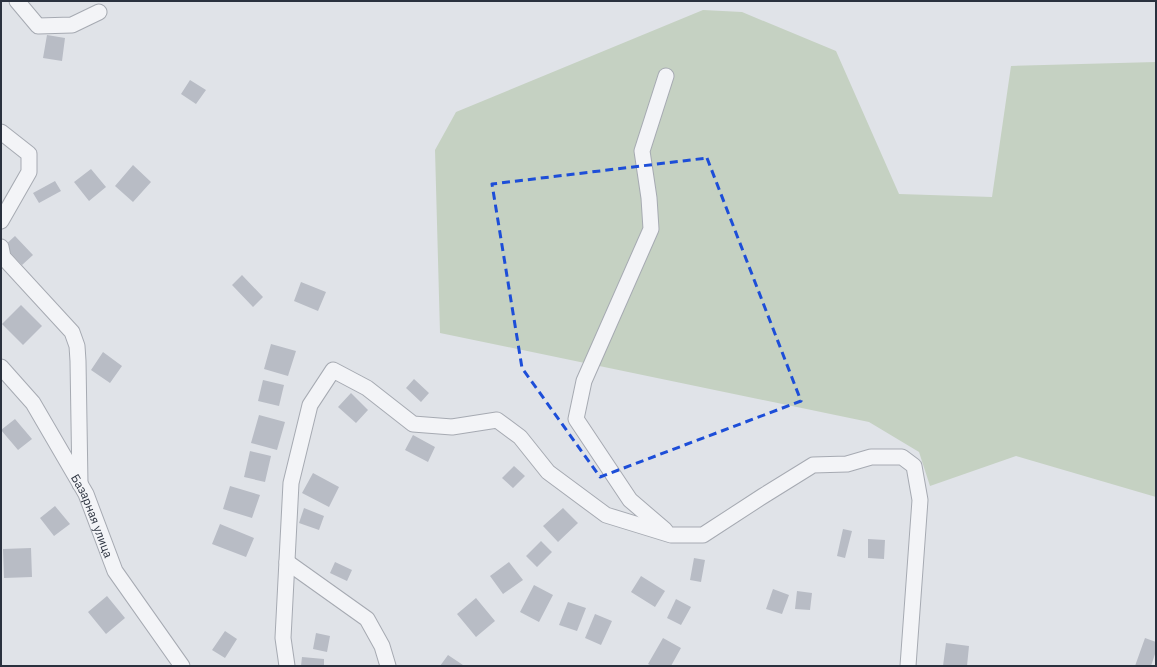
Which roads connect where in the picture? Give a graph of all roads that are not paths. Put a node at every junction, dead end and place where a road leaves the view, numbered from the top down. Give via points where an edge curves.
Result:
1 (17, 1) edge
2 (99, 12) dead end
3 (666, 76) dead end
4 (1, 132) edge
5 (1, 221) edge
6 (1, 247) edge
7 (1, 367) edge
8 (80, 484) junction
9 (671, 535) junction
10 (288, 562) junction
11 (182, 666) edge
12 (287, 666) edge
13 (388, 666) edge
14 (908, 666) edge

1 - 2 street via 38,26 72,26
3 - 9 street via 642,151 651,229 584,380 576,419 630,500
4 - 5 street via 29,154 29,172
6 - 8 street via 3,257 72,332 78,361
7 - 8 street, Базарная улица via 32,403
8 - 11 street, Базарная улица via 115,571
9 - 10 street via 606,515 548,472 520,437 497,420 452,427 413,424 367,388 334,370 310,405 291,483
9 - 14 street via 703,535 813,465 847,464 872,458 902,457 914,466 920,500
10 - 12 street via 283,638
10 - 13 street via 367,619 382,646

